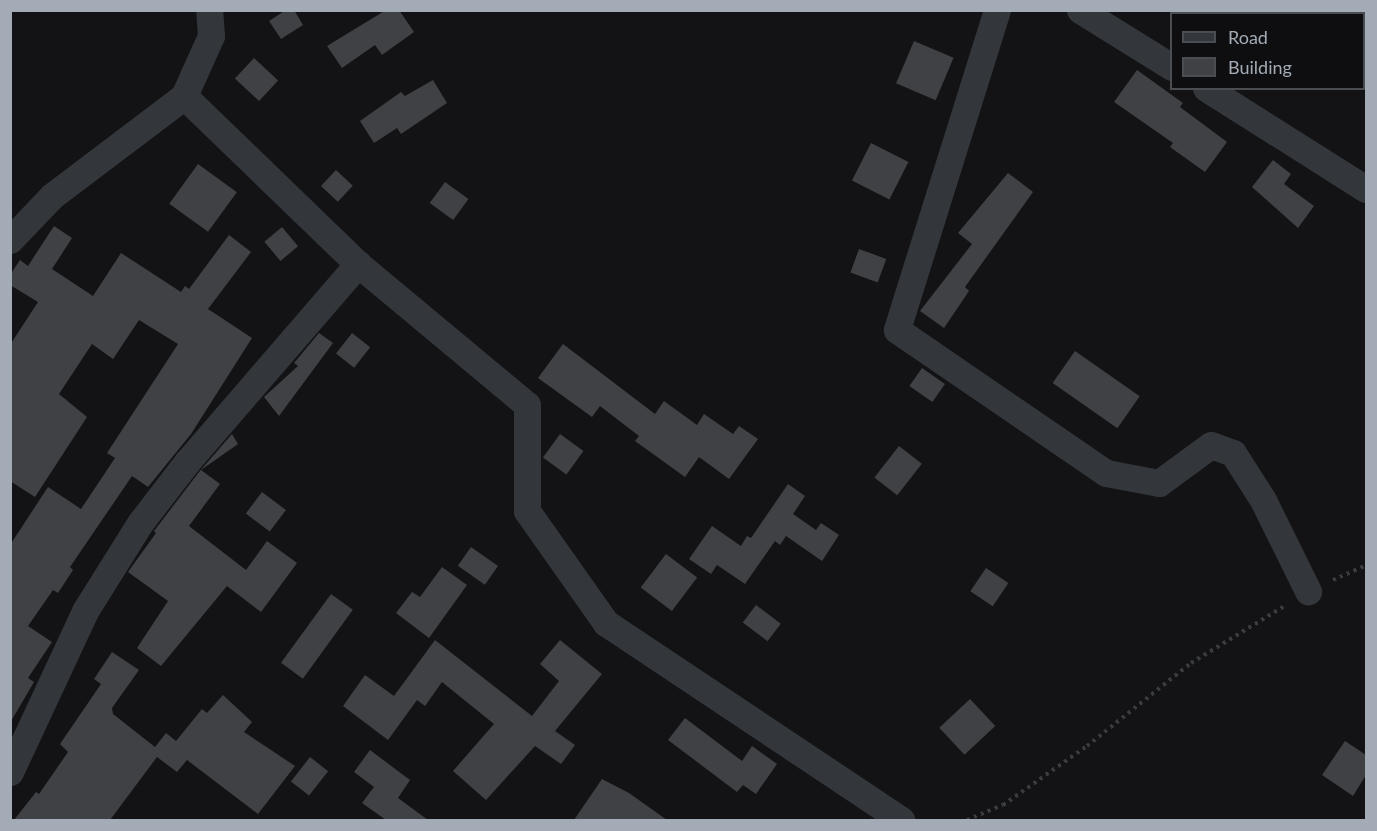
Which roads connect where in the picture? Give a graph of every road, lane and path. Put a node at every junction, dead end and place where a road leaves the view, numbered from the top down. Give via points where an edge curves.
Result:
1 (208, 10) edge
2 (998, 10) edge
3 (1080, 10) edge
4 (1170, 66) edge
5 (1209, 90) edge
6 (184, 96) junction
7 (1366, 189) edge
8 (10, 240) edge
9 (358, 264) junction
10 (1366, 565) edge
11 (1308, 591) junction
12 (10, 772) edge
13 (901, 820) edge
14 (967, 820) edge

1 - 6 street via 211,36
2 - 11 street via 897,330 1106,473 1159,483 1211,445 1233,453 1263,500
3 - 4 street
5 - 7 street
6 - 8 street via 52,196
6 - 9 street
9 - 12 street via 187,462 140,523 85,611
9 - 13 street via 527,405 527,511 606,623
10 - 11 path
11 - 14 path via 1191,663 1087,746 1003,805

